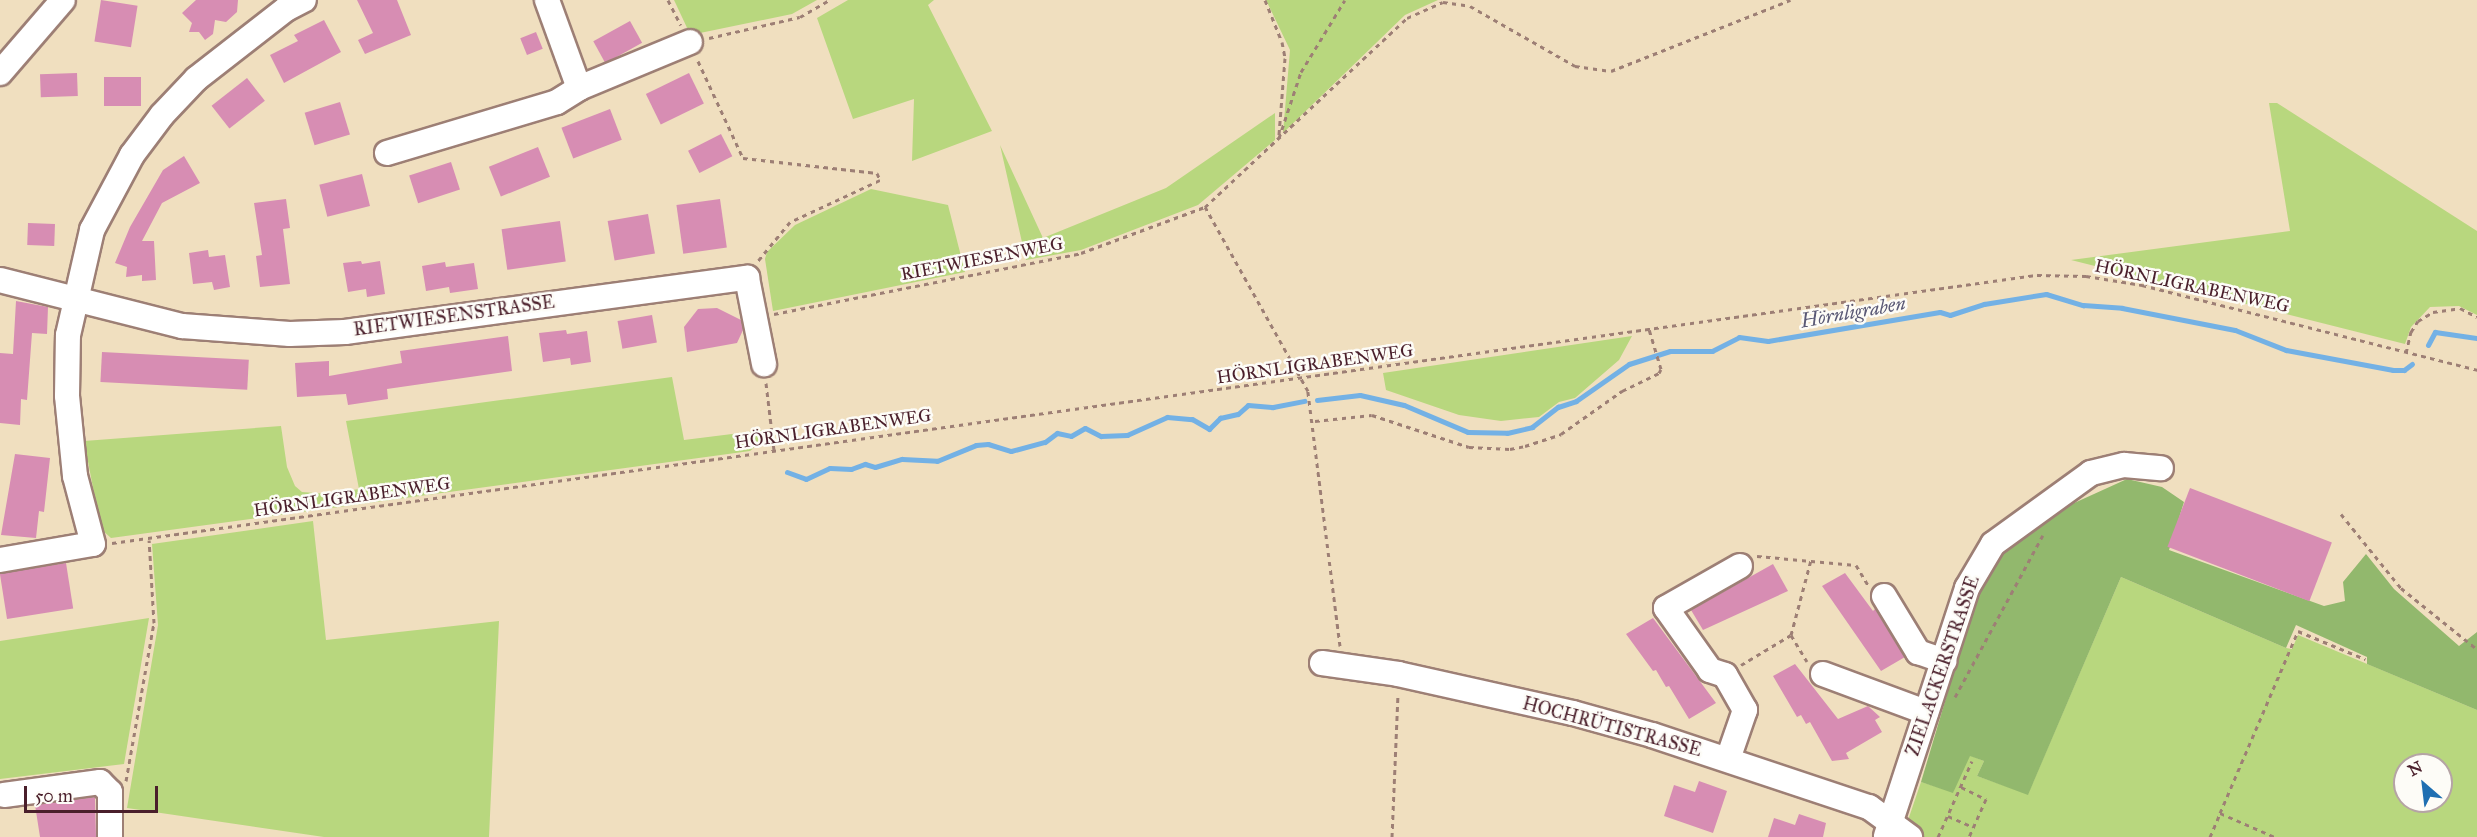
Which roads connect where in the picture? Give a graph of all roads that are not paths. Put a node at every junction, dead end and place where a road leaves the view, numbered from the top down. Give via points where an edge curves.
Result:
1 (63, 0) edge
2 (547, 0) edge
3 (290, 3) edge
4 (690, 42) road end
5 (0, 73) edge
6 (579, 88) junction
7 (387, 153) dead end
8 (0, 280) edge
9 (75, 297) junction
10 (764, 364) road end
11 (2161, 468) dead end
12 (0, 560) edge
13 (1740, 566) road end
14 (1884, 596) road end
15 (1944, 661) junction
16 (1332, 664) road end
17 (1823, 674) road end
18 (1926, 712) junction
19 (1728, 759) junction
20 (4, 795) dead end
21 (1888, 830) edge
22 (110, 837) edge
23 (1910, 837) edge

1 - 5 street
2 - 6 street
3 - 9 street via 196,80 132,154 92,230
4 - 6 street
6 - 7 street via 557,102
8 - 9 street, RIETWIESENSTRASSE
9 - 10 street, RIETWIESENSTRASSE via 182,327 290,334 345,332 747,278 758,317
9 - 12 street via 68,335 67,396 75,476 93,544
11 - 15 street, ZIELACKERSTRASSE via 2124,465 2091,473 1993,544 1966,588
13 - 19 street via 1666,608 1710,670 1725,675 1745,710
14 - 15 street via 1918,652
15 - 18 street, ZIELACKERSTRASSE
16 - 19 street, HOCHRÜTISTRASSE via 1398,674 1573,713
17 - 18 street
18 - 21 street, ZIELACKERSTRASSE
19 - 21 street, HOCHRÜTISTRASSE via 1869,807
20 - 22 street via 100,782 110,792
21 - 23 street, HOCHRÜTISTRASSE

